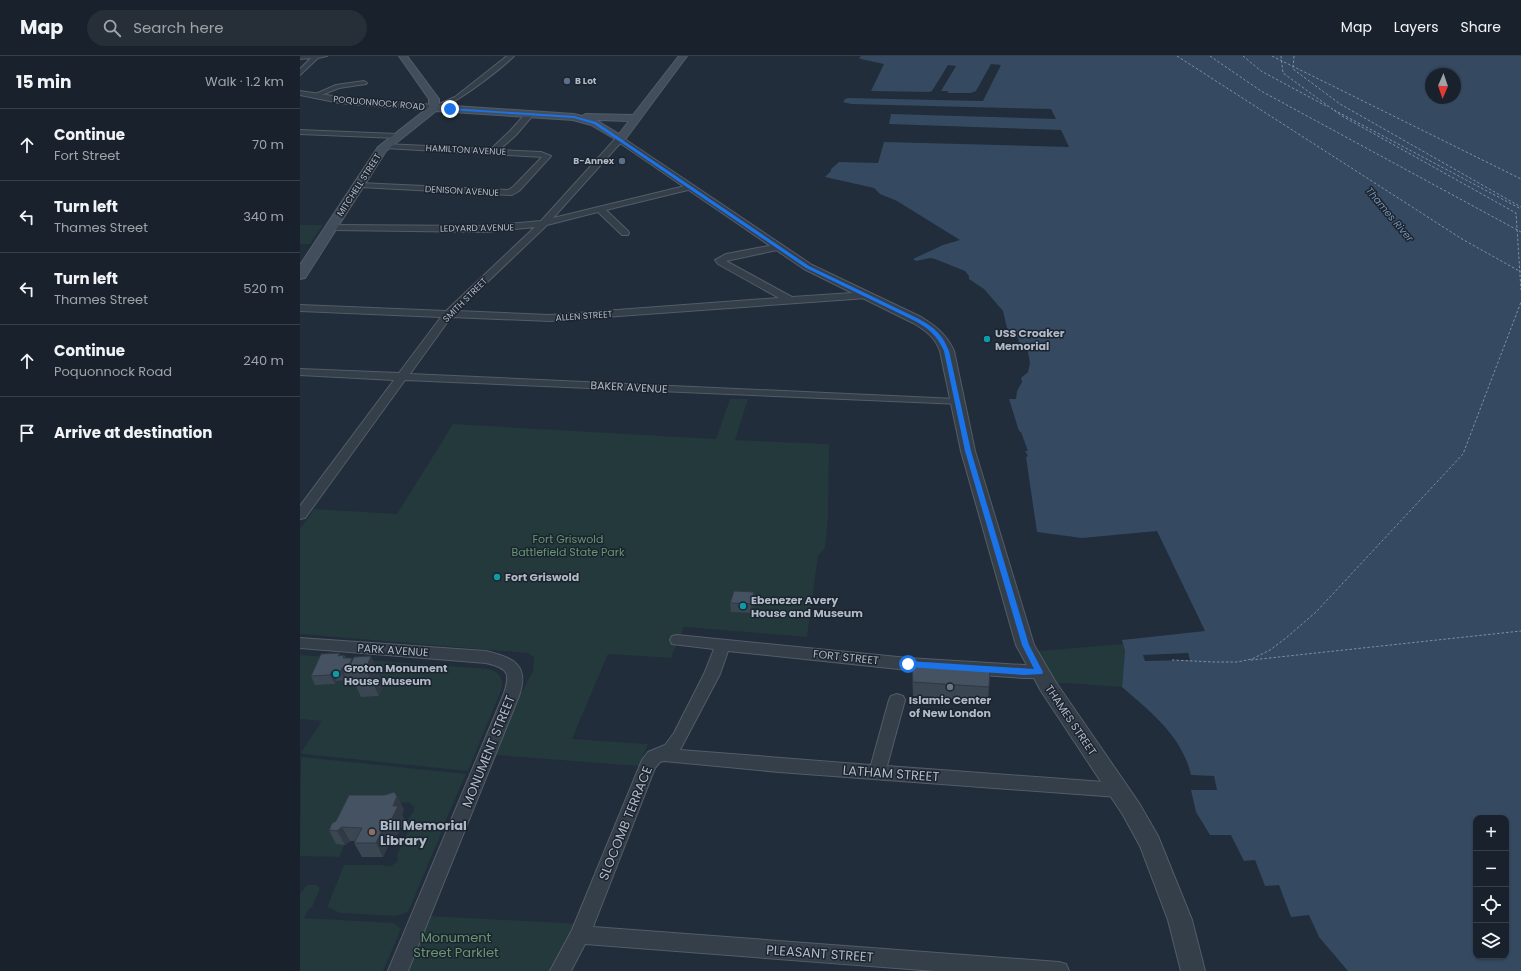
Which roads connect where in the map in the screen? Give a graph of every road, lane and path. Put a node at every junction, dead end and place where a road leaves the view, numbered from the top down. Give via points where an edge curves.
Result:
1 (324, 56) edge
2 (403, 56) edge
3 (511, 56) edge
4 (683, 56) edge
5 (316, 57) edge
6 (300, 58) edge
7 (300, 73) edge
8 (364, 83) dead end
9 (300, 94) edge
10 (314, 96) junction
11 (434, 108) junction
12 (530, 114) junction
13 (580, 118) junction
14 (635, 118) junction
15 (300, 132) edge
16 (398, 136) junction
17 (620, 140) junction
18 (385, 146) junction
19 (493, 151) junction
20 (546, 155) joint
21 (360, 185) junction
22 (690, 187) junction
23 (600, 209) junction
24 (544, 223) junction
25 (332, 227) junction
26 (625, 233) dead end
27 (779, 247) junction
28 (300, 275) edge
29 (867, 295) junction
30 (792, 301) junction
31 (300, 308) edge
32 (448, 314) junction
33 (300, 372) edge
34 (402, 377) junction
35 (957, 402) junction
36 (300, 515) edge
37 (677, 640) dead end
38 (300, 643) edge
39 (723, 644) junction
40 (509, 665) joint
41 (1039, 672) junction
42 (897, 700) dead end
43 (664, 754) junction
44 (877, 772) junction
45 (1118, 790) junction
46 (580, 935) junction
47 (398, 971) edge
48 (560, 971) edge
49 (1059, 971) edge
50 (1193, 971) edge

1 - 5 street
2 - 11 main road via 434,99
3 - 11 street via 457,98
4 - 14 main road
5 - 6 street
5 - 7 street
8 - 10 street via 338,86
9 - 10 street, POQUONNOCK ROAD
10 - 11 street, POQUONNOCK ROAD via 363,103
11 - 12 main road, POQUONNOCK ROAD
11 - 16 main road, MITCHELL STREET
12 - 13 main road, POQUONNOCK ROAD
12 - 19 street
13 - 14 main road
13 - 17 main road, POQUONNOCK ROAD via 595,123
14 - 17 main road
15 - 16 street
16 - 18 main road, MITCHELL STREET
17 - 22 street, THAMES STREET
17 - 24 street, SMITH STREET
18 - 19 street, HAMILTON AVENUE
18 - 21 main road, MITCHELL STREET
19 - 20 street, HAMILTON AVENUE
20 - 21 street, DENISON AVENUE via 516,189 509,193
21 - 25 main road, MITCHELL STREET
22 - 23 street, LEDYARD AVENUE
22 - 27 street, THAMES STREET
23 - 24 street, LEDYARD AVENUE
23 - 26 street
24 - 25 street, LEDYARD AVENUE via 502,229
24 - 32 street, SMITH STREET
25 - 28 main road, MITCHELL STREET
27 - 29 street, THAMES STREET via 808,267
27 - 30 street via 720,260
29 - 30 street, ALLEN STREET
29 - 35 street, THAMES STREET via 926,325 941,337 947,351
30 - 32 street, ALLEN STREET via 563,318
31 - 32 street, ALLEN STREET
32 - 34 street, SMITH STREET
33 - 34 street, BAKER AVENUE
34 - 35 street, BAKER AVENUE
34 - 36 street, SMITH STREET
35 - 41 street, THAMES STREET via 968,451 1025,645
37 - 39 street, FORT STREET
38 - 40 street, PARK AVENUE via 486,657
39 - 41 street, FORT STREET via 912,664
39 - 43 street, SLOCOMB TERRACE via 712,674 680,737 671,750
40 - 47 street, MONUMENT STREET via 517,676 515,685
41 - 45 street, THAMES STREET
42 - 44 street
43 - 44 street, LATHAM STREET
43 - 46 street, SLOCOMB TERRACE via 654,757 647,767
44 - 45 street, LATHAM STREET
45 - 50 street, THAMES STREET via 1150,843 1165,878 1180,920
46 - 48 street, SLOCOMB TERRACE
46 - 49 street, PLEASANT STREET

